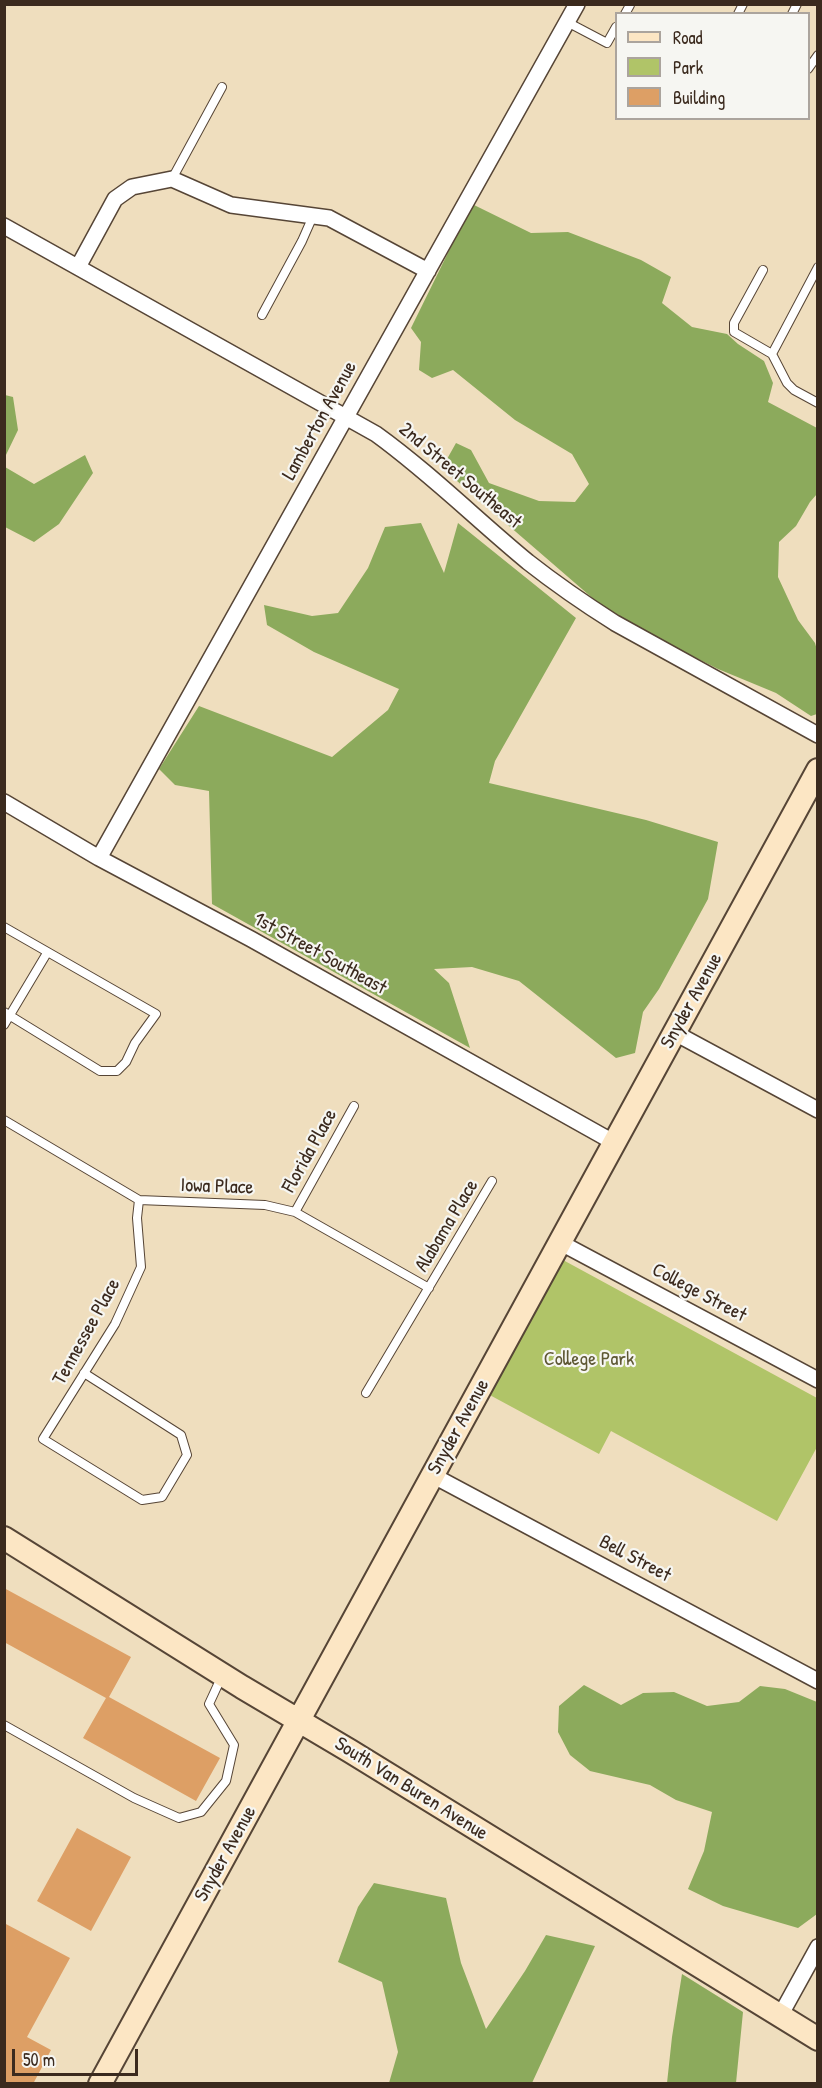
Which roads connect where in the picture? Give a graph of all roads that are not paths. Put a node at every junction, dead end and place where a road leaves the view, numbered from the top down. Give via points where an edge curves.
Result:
1 (577, 4) edge
2 (567, 22) junction
3 (615, 29) edge
4 (222, 87) dead end
5 (172, 179) junction
6 (313, 216) junction
7 (4, 226) edge
8 (78, 267) junction
9 (818, 267) edge
10 (763, 270) dead end
11 (428, 271) junction
12 (262, 315) dead end
13 (772, 354) junction
14 (818, 403) edge
15 (346, 417) junction
16 (818, 735) edge
17 (818, 770) edge
18 (4, 802) edge
19 (99, 858) junction
20 (4, 927) edge
21 (47, 953) junction
22 (7, 1014) edge
23 (4, 1025) edge
24 (675, 1033) junction
25 (354, 1106) dead end
26 (818, 1110) edge
27 (4, 1120) edge
28 (615, 1143) junction
29 (492, 1181) dead end
30 (139, 1200) junction
31 (295, 1212) junction
32 (561, 1242) junction
33 (429, 1287) junction
34 (84, 1373) junction
35 (818, 1380) edge
36 (366, 1393) dead end
37 (432, 1475) junction
38 (4, 1538) edge
39 (223, 1675) junction
40 (818, 1681) edge
41 (299, 1720) junction
42 (4, 1725) edge
43 (818, 1947) edge
44 (780, 2016) junction
45 (818, 2039) edge
46 (100, 2084) edge

1 - 2 street, Lamberton Avenue
2 - 3 lane via 606,43
2 - 11 street, Lamberton Avenue
4 - 5 lane
5 - 6 street via 231,205
5 - 8 street via 132,187 116,198
6 - 11 street via 329,218
6 - 12 lane
7 - 8 street, 2nd Street Southeast
8 - 15 street, 2nd Street Southeast
9 - 13 lane
10 - 13 lane via 734,323 735,332
11 - 15 street, Lamberton Avenue
13 - 14 lane via 787,383
15 - 16 street, 2nd Street Southeast via 413,461 528,561 589,606
15 - 19 street, Lamberton Avenue
17 - 24 main road, Snyder Avenue
18 - 19 street, 1st Street Southeast
19 - 28 street, 1st Street Southeast
20 - 21 lane
21 - 22 lane
21 - 22 lane via 156,1014 126,1062 117,1071 99,1071
22 - 23 lane
24 - 26 street
24 - 28 main road, Snyder Avenue
25 - 31 lane, Florida Place
27 - 30 lane, Iowa Place
28 - 32 main road, Snyder Avenue
29 - 33 lane, Alabama Place
30 - 31 lane, Iowa Place via 265,1205
30 - 34 lane, Tennessee Place via 141,1267 115,1324
31 - 33 lane, Iowa Place
32 - 35 street, College Street
32 - 37 main road, Snyder Avenue
33 - 36 lane, Alabama Place
34 - 34 lane, Tennessee Place via 43,1439 142,1500 162,1497 187,1455 181,1436
37 - 40 street, Bell Street
37 - 41 main road, Snyder Avenue
38 - 39 main road, South Van Buren Avenue
39 - 41 main road, South Van Buren Avenue
39 - 42 lane via 209,1704 234,1745 226,1780 201,1812 179,1818
41 - 44 main road, South Van Buren Avenue
41 - 46 main road, Snyder Avenue
43 - 44 street
44 - 45 main road, South Van Buren Avenue

